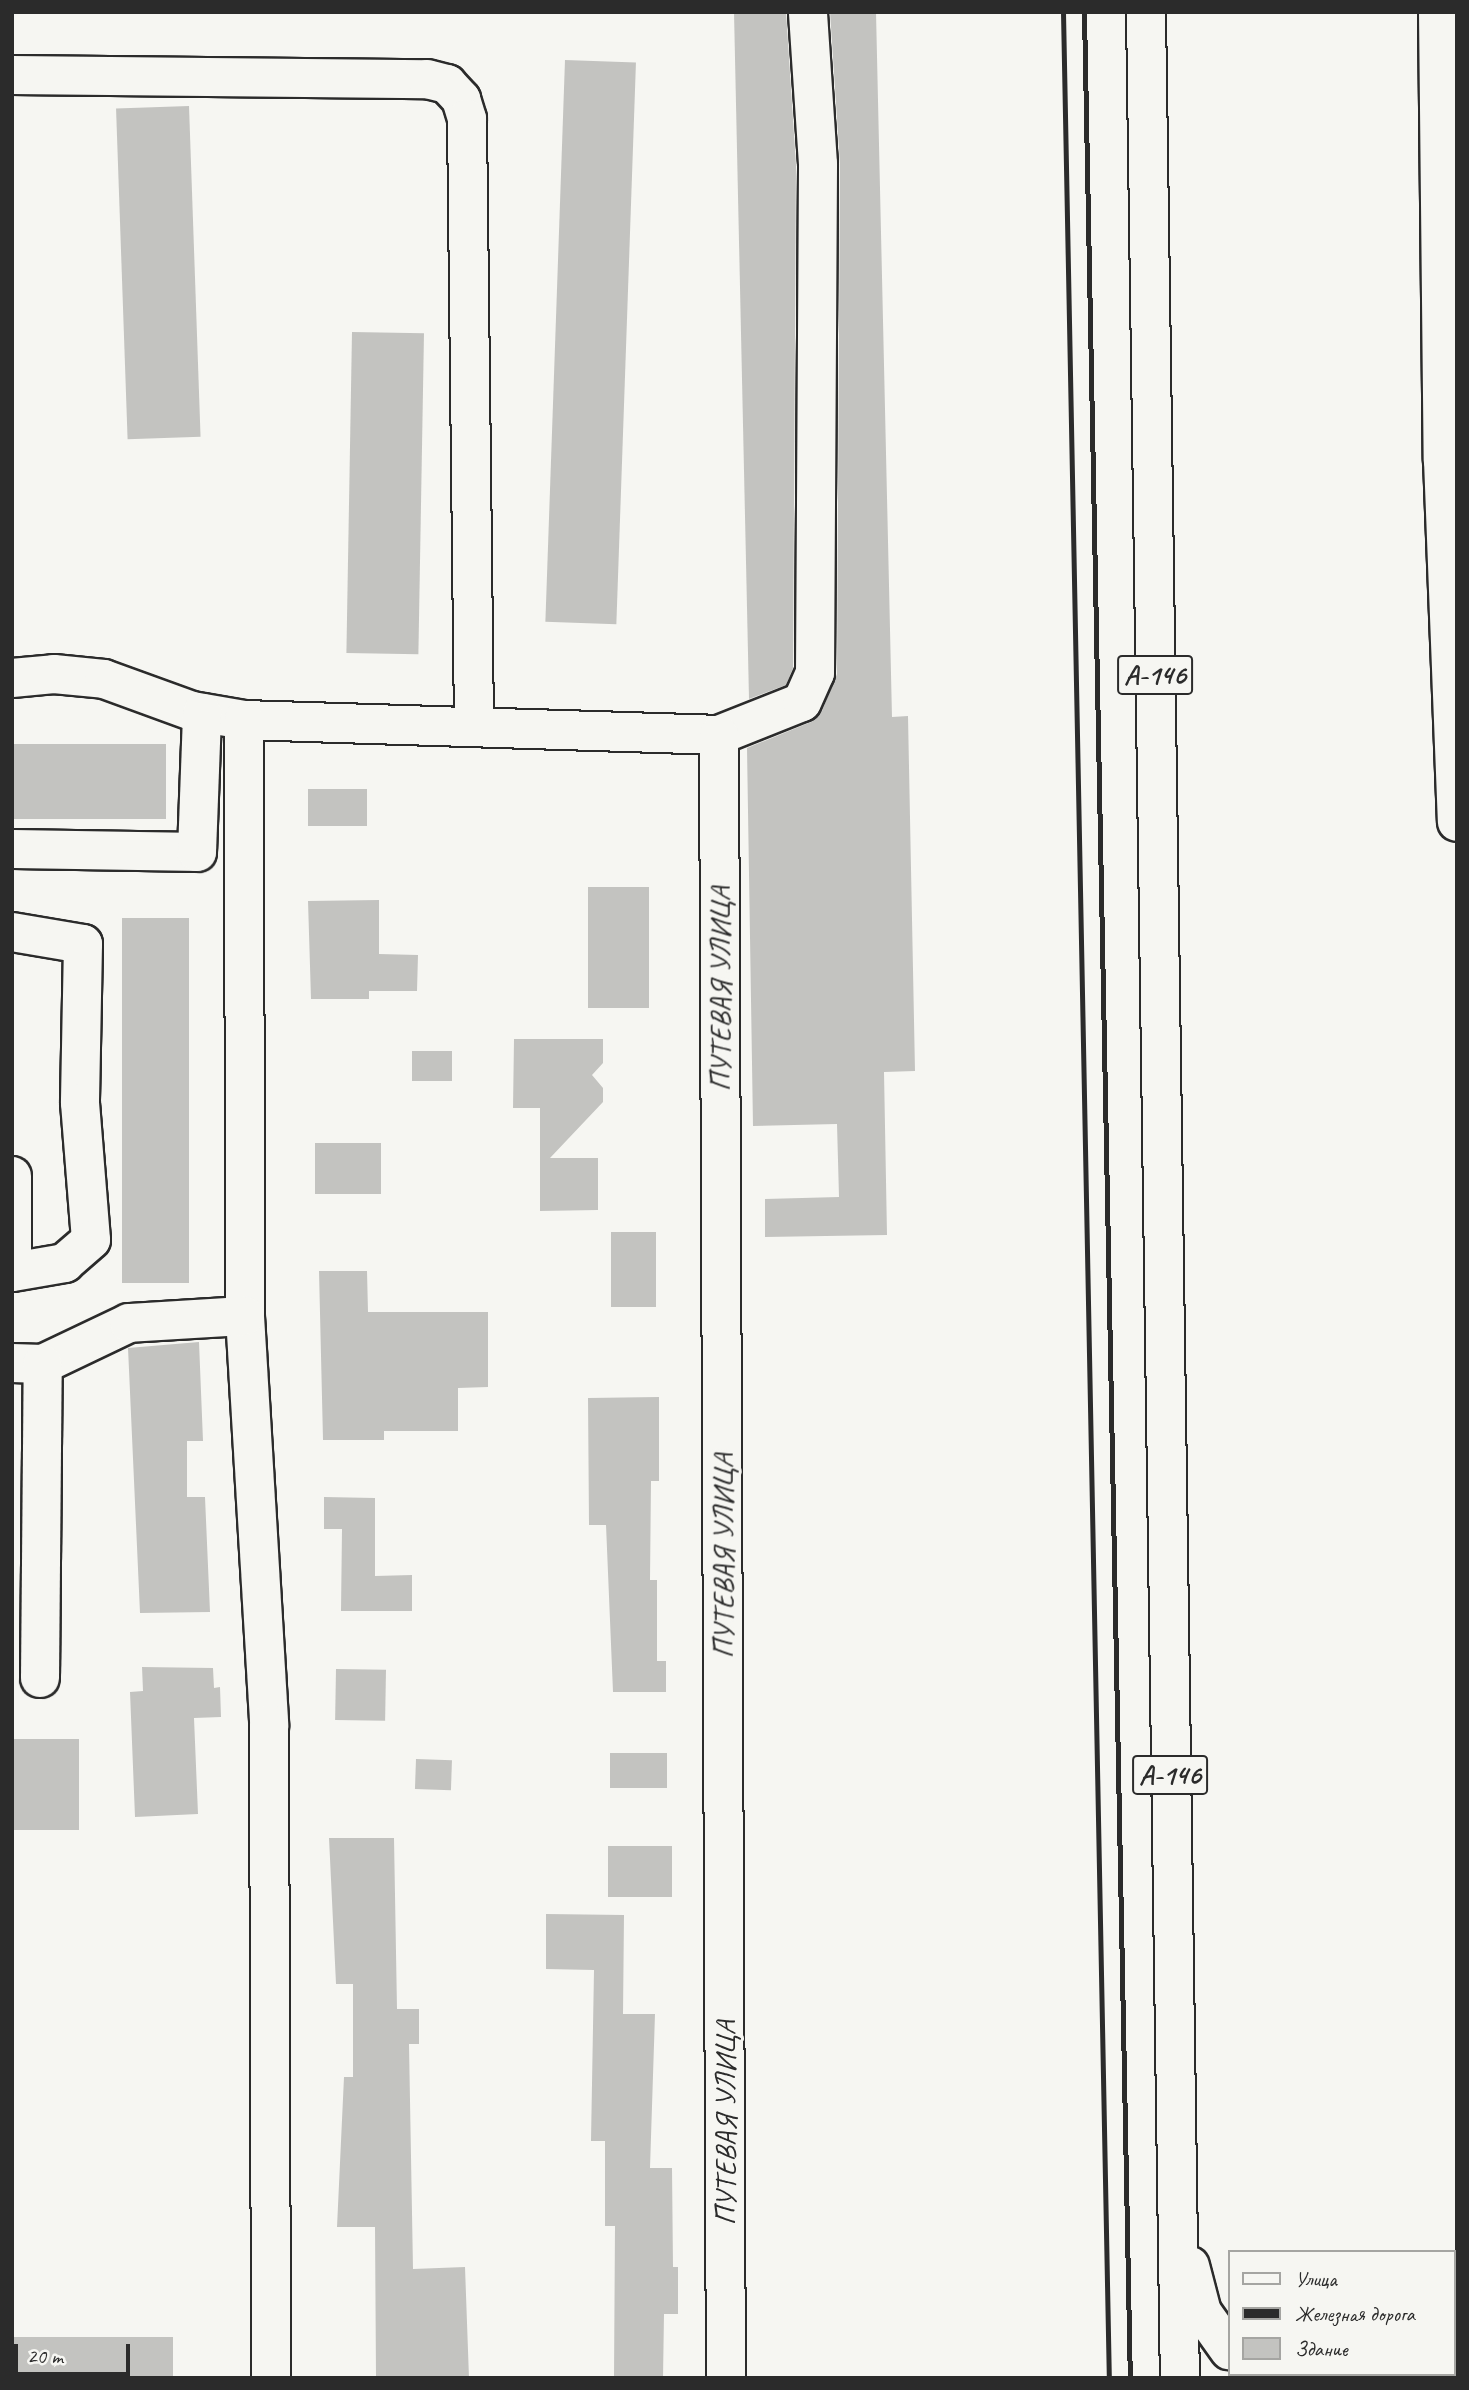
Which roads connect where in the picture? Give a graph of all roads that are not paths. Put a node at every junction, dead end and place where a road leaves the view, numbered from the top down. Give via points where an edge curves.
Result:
1 (808, 12) edge
2 (1146, 12) edge
3 (1438, 12) edge
4 (12, 75) edge
5 (1443, 460) junction
6 (1457, 500) edge
7 (12, 678) edge
8 (202, 713) junction
9 (244, 720) junction
10 (474, 727) junction
11 (719, 734) junction
12 (1457, 822) edge
13 (12, 849) edge
14 (12, 932) edge
15 (12, 1177) edge
16 (13, 1272) edge
17 (245, 1316) junction
18 (28, 1364) edge
19 (40, 1678) dead end
20 (1176, 2213) junction
21 (1228, 2349) edge
22 (271, 2378) edge
23 (726, 2378) edge
24 (1180, 2378) edge

1 - 11 street via 818,164 815,673 802,702
2 - 20 street, А-146
3 - 5 street
4 - 10 street via 427,79 447,84 461,99 467,119
5 - 6 street
5 - 12 street
7 - 8 street via 54,674 104,679
8 - 9 street
8 - 13 street via 197,852
9 - 10 street
9 - 17 street
10 - 11 street
11 - 23 street, ПУТЕВАЯ УЛИЦА
14 - 16 street via 83,944 80,1103 91,1240 65,1263
15 - 16 street
17 - 18 street via 129,1323
17 - 22 street via 269,1724
18 - 19 street
20 - 21 street, А-146 via 1202,2312
20 - 24 street, А-146

